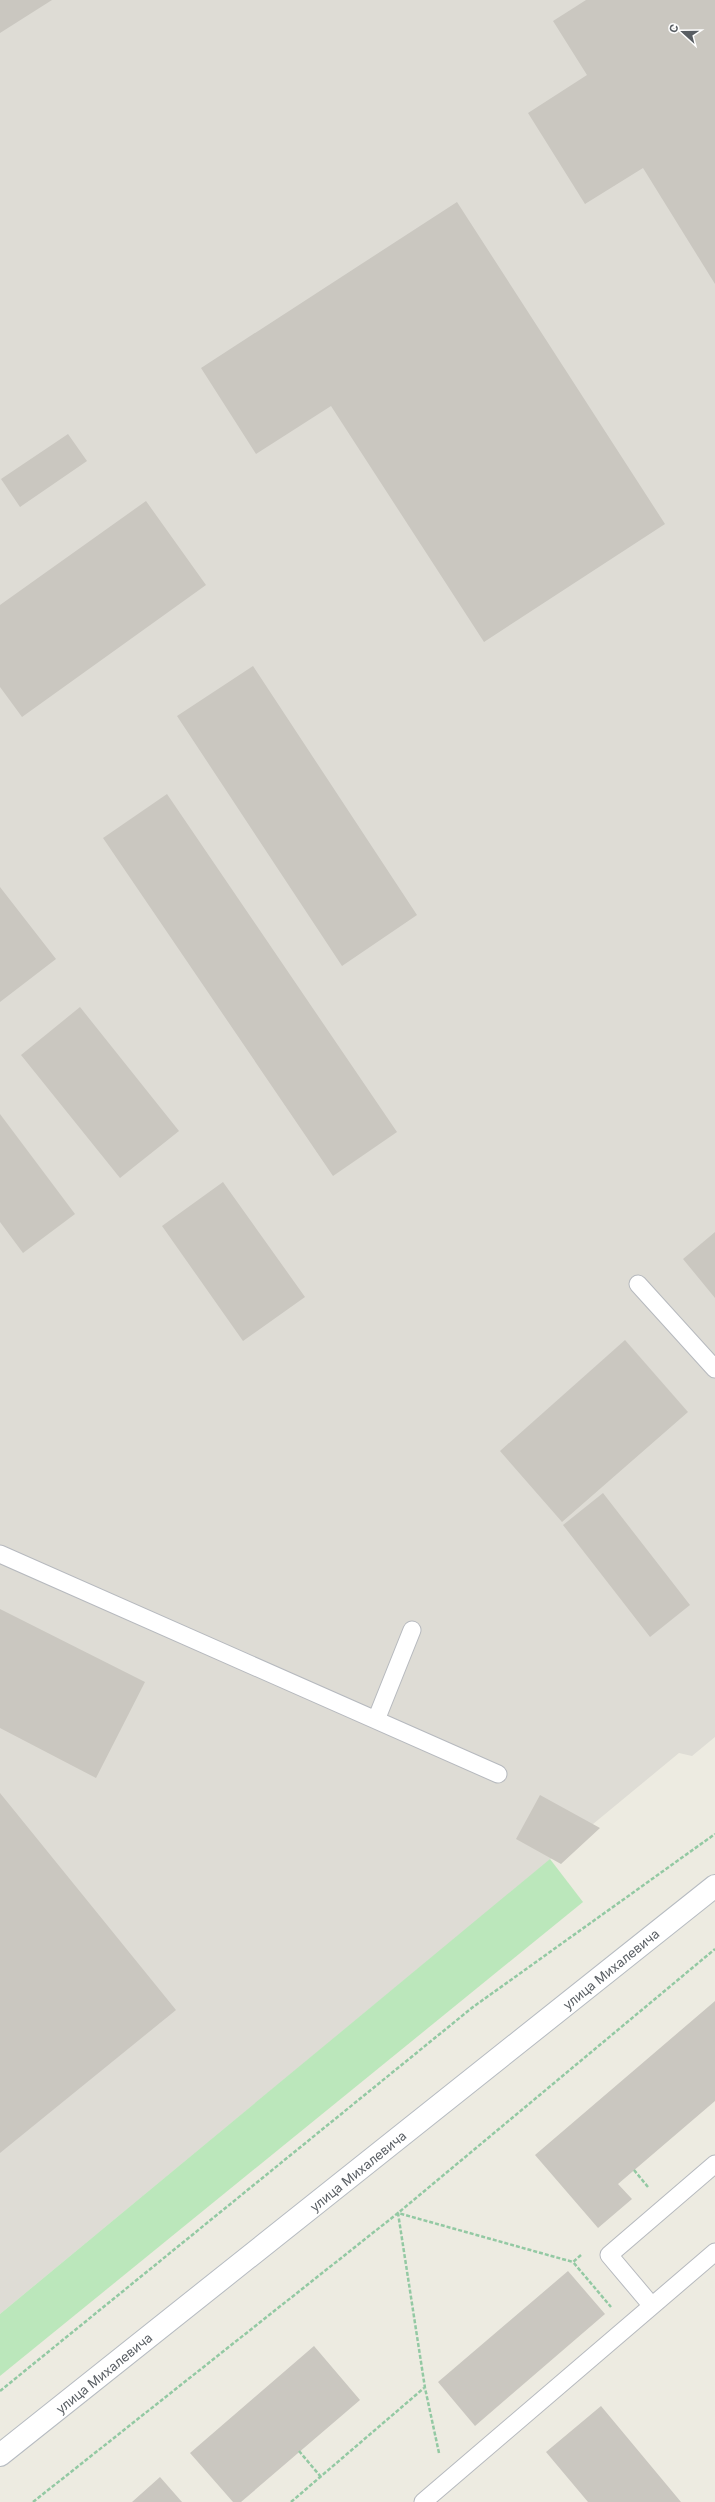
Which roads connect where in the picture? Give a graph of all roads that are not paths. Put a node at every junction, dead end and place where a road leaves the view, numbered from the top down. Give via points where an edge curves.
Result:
1 (638, 1284) dead end
2 (715, 1369) edge
3 (0, 1554) edge
4 (412, 1630) dead end
5 (376, 1720) junction
6 (498, 1774) dead end
7 (715, 1886) edge
8 (715, 2164) edge
9 (715, 2252) edge
10 (652, 2306) junction
11 (0, 2455) edge
12 (423, 2502) edge

1 - 2 lane
3 - 5 lane
4 - 5 lane
5 - 6 lane
7 - 11 main road, улица Михалевича
8 - 10 lane via 609,2255
9 - 10 lane
10 - 12 lane

